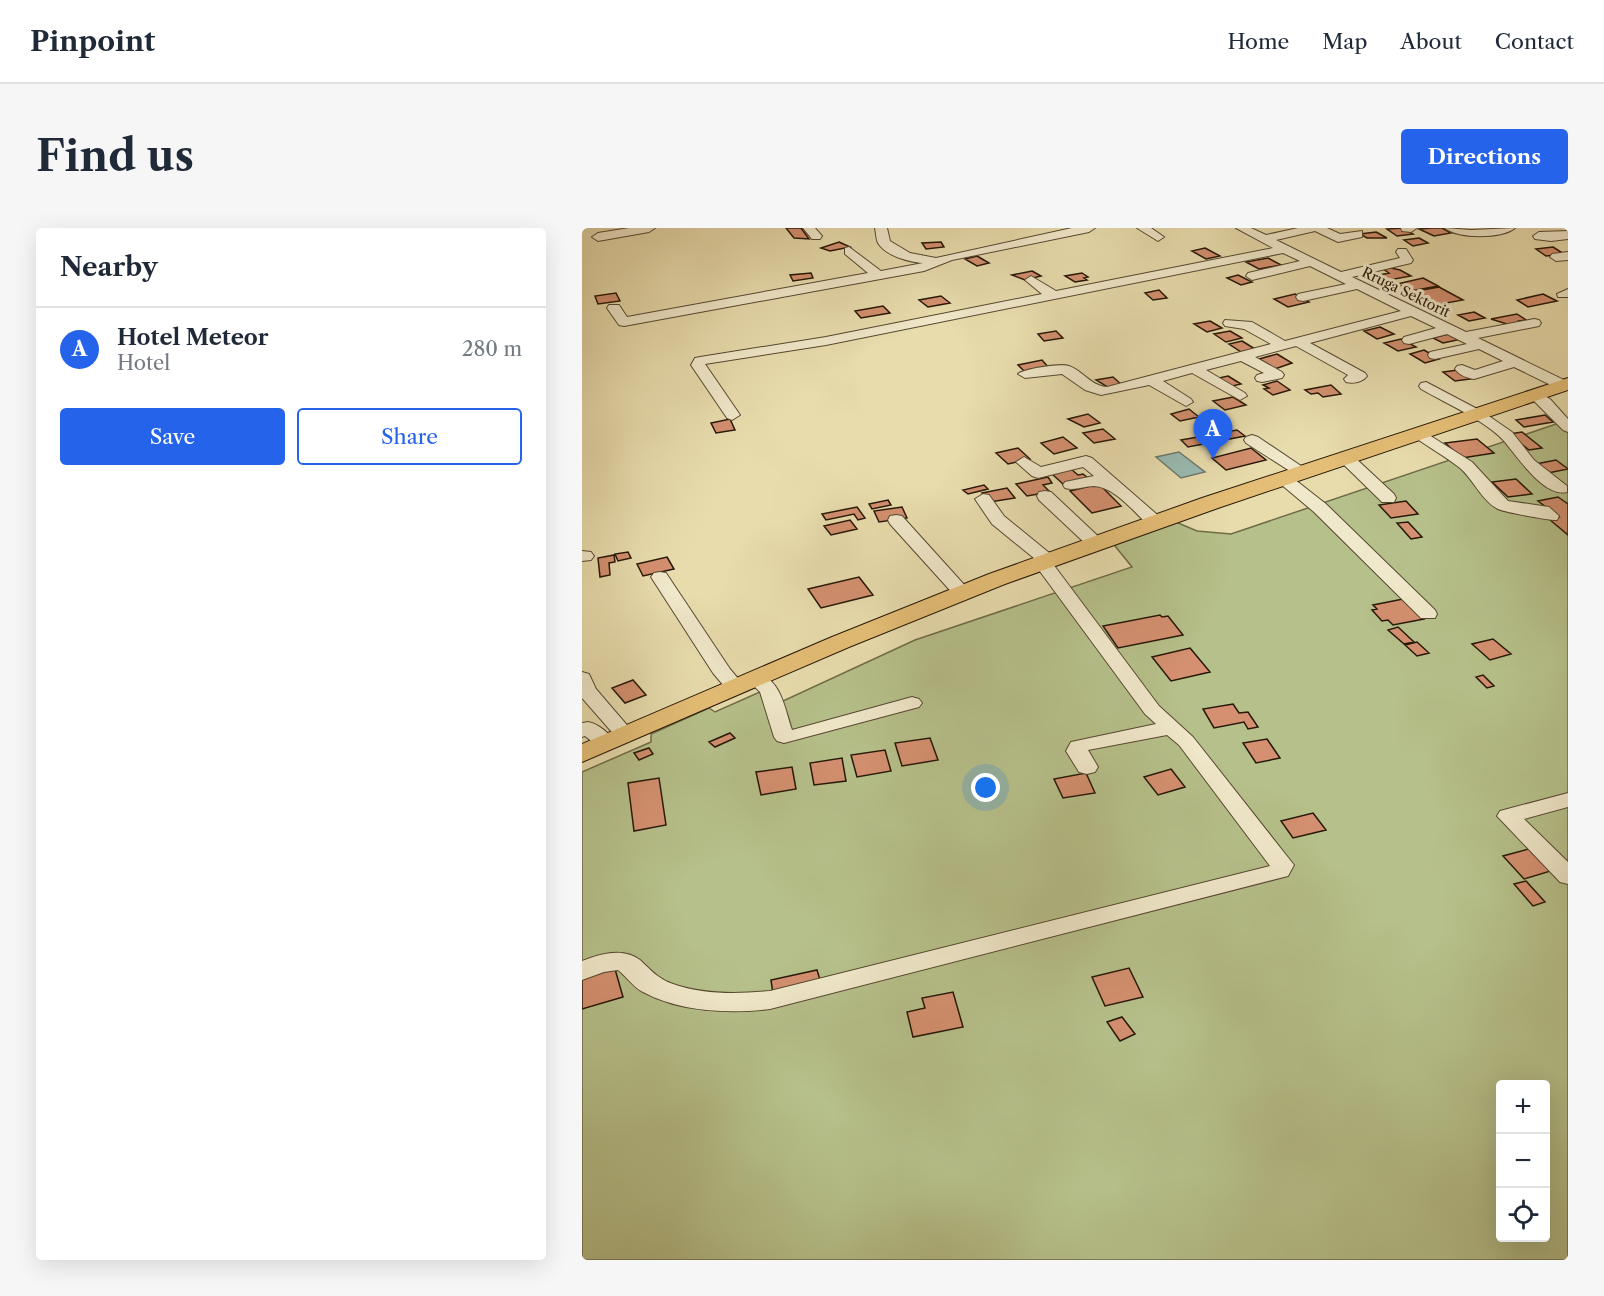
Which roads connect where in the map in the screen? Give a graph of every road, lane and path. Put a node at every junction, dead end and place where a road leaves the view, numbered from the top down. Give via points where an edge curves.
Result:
1 (649, 228) edge
2 (881, 228) edge
3 (1089, 228) edge
4 (1143, 228) edge
5 (1242, 228) edge
6 (1313, 228) edge
7 (1318, 228) edge
8 (1451, 228) edge
9 (1509, 228) edge
10 (1561, 228) edge
11 (1058, 231) edge
12 (1358, 234) dead end
13 (1568, 234) edge
14 (1539, 236) dead end
15 (598, 237) dead end
16 (1158, 237) dead end
17 (1264, 239) junction
18 (1284, 249) junction
19 (849, 251) dead end
20 (1402, 252) dead end
21 (1190, 255) dead end
22 (941, 259) junction
23 (1311, 262) junction
24 (1206, 263) junction
25 (879, 276) junction
26 (1252, 276) dead end
27 (1340, 276) junction
28 (1030, 280) dead end
29 (1358, 285) junction
30 (1053, 295) junction
31 (1303, 297) dead end
32 (614, 308) dead end
33 (1412, 312) junction
34 (1427, 319) junction
35 (1534, 322) dead end
36 (1230, 323) dead end
37 (1388, 329) dead end
38 (1448, 329) junction
39 (1463, 337) junction
40 (1411, 341) dead end
41 (1291, 344) junction
42 (1480, 345) junction
43 (1435, 355) dead end
44 (1245, 357) junction
45 (1515, 362) junction
46 (1462, 369) dead end
47 (1196, 370) junction
48 (1025, 374) dead end
49 (1262, 378) dead end
50 (1351, 379) dead end
51 (1152, 380) junction
52 (1564, 383) edge
53 (1426, 386) dead end
54 (1536, 395) junction
55 (1240, 396) dead end
56 (1186, 402) dead end
57 (1475, 413) junction
58 (732, 415) dead end
59 (1568, 427) edge
60 (1418, 433) junction
61 (1252, 440) dead end
62 (1345, 457) junction
63 (1024, 462) dead end
64 (1292, 475) junction
65 (1071, 485) dead end
66 (1112, 486) junction
67 (1561, 489) dead end
68 (1045, 496) dead end
69 (1388, 498) dead end
70 (983, 499) dead end
71 (1551, 516) dead end
72 (896, 520) dead end
73 (1155, 522) junction
74 (1095, 543) junction
75 (1045, 561) junction
76 (660, 577) dead end
77 (962, 593) junction
78 (1428, 614) dead end
79 (582, 678) edge
80 (747, 683) junction
81 (912, 702) dead end
82 (584, 726) edge
83 (1169, 728) junction
84 (616, 739) junction
85 (582, 754) edge
86 (1087, 767) dead end
87 (1568, 800) edge
88 (1568, 876) edge
89 (582, 970) edge

1 - 15 street
2 - 22 street via 884,242 904,256 914,260
3 - 11 street
4 - 16 street
5 - 17 street, Rruga Sektorit
6 - 17 street
7 - 12 street via 1338,238
8 - 9 street via 1471,234
10 - 13 street
11 - 22 street
13 - 14 street
17 - 18 street, Rruga Sektorit
18 - 23 street, Rruga Sektorit
18 - 24 street
19 - 25 street
20 - 27 street via 1407,260
21 - 24 street
22 - 25 street via 924,267
23 - 26 street
23 - 27 street, Rruga Sektorit
24 - 30 street
25 - 32 street via 624,322
27 - 29 street, Rruga Sektorit
28 - 30 street
29 - 31 street
29 - 33 street, Rruga Sektorit
30 - 58 street via 700,362 700,369
33 - 34 street, Rruga Sektorit
33 - 41 street
34 - 37 street
34 - 38 street, Rruga Sektorit
35 - 39 street
36 - 41 street
38 - 39 street, Rruga Sektorit
38 - 40 street
39 - 42 street, Rruga Sektorit
41 - 44 street
41 - 50 street via 1360,376
42 - 43 street
42 - 45 street, Rruga Sektorit
44 - 47 street
44 - 49 street via 1277,375
45 - 46 street via 1474,375
45 - 52 street, Rruga Sektorit
47 - 51 street
47 - 55 street
48 - 51 street via 1065,369 1099,392
51 - 56 street
52 - 54 main road
52 - 57 main road
53 - 57 street
54 - 57 main road
54 - 59 street
57 - 60 main road
57 - 67 street via 1507,435 1528,463
60 - 62 main road
60 - 71 street via 1466,465 1502,505 1543,511
61 - 64 street
62 - 64 main road
62 - 69 street
63 - 66 street via 1038,473 1086,461
64 - 73 main road
64 - 78 street
65 - 66 street via 1096,481
66 - 73 street
68 - 74 street
70 - 75 street via 998,520
72 - 77 street
73 - 74 main road
74 - 75 main road
75 - 77 main road
75 - 83 street
76 - 80 street via 723,673
77 - 80 main road
79 - 84 street
80 - 81 street via 769,690 784,737
80 - 84 main road
82 - 84 street
83 - 86 street via 1078,746
83 - 89 street via 1186,741 1282,866 1280,871 775,999 736,1003 671,993 650,985 620,961
84 - 85 main road
87 - 88 street via 1508,816

